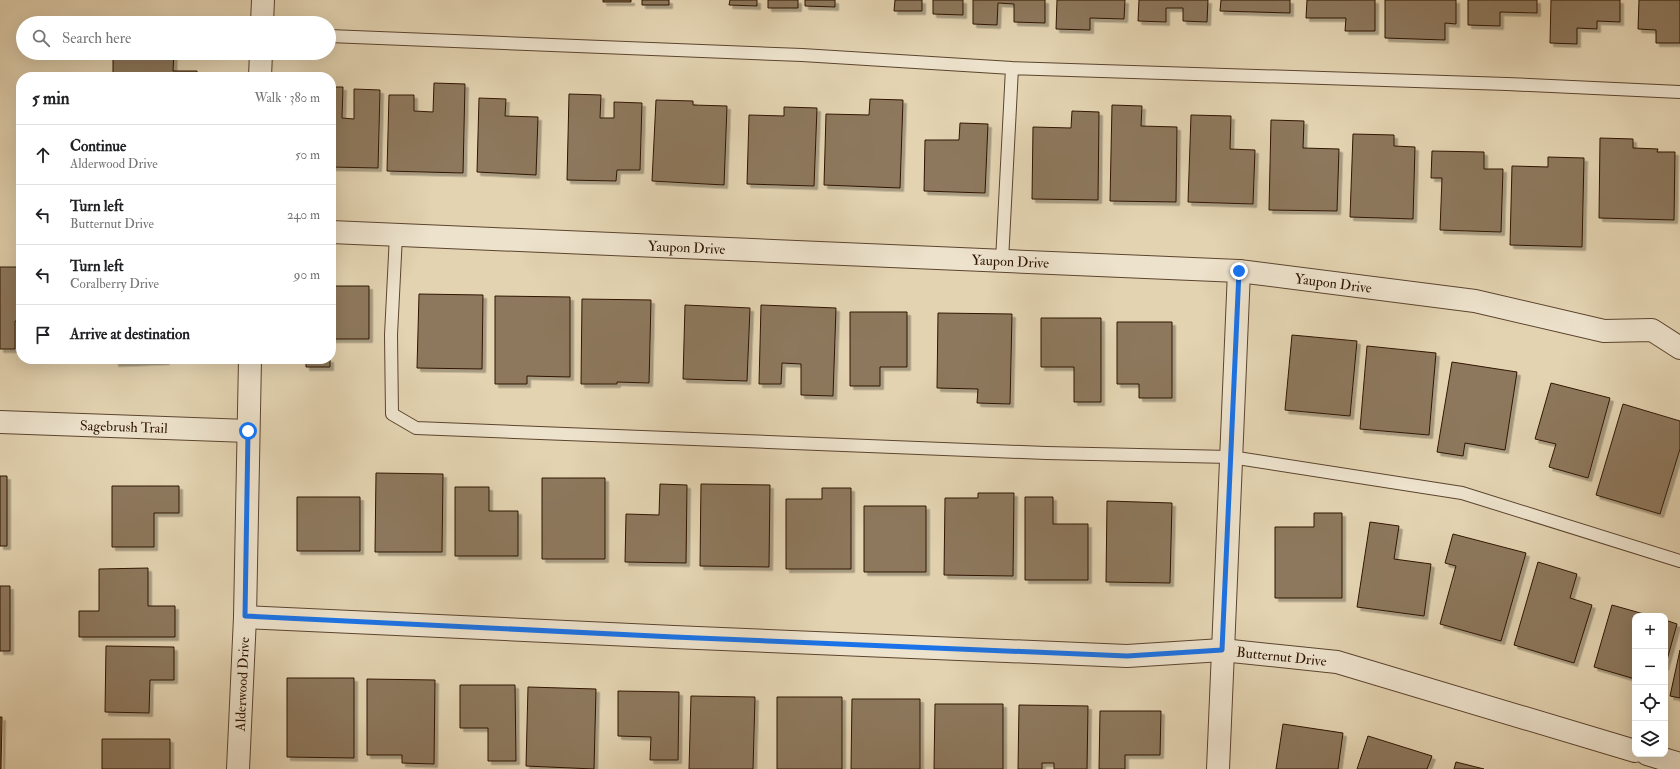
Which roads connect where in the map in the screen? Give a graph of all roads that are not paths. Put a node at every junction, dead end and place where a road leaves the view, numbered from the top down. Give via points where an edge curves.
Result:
1 (263, 0) edge
2 (262, 16) edge
3 (336, 36) edge
4 (261, 60) edge
5 (1012, 68) junction
6 (260, 72) edge
7 (1680, 92) edge
8 (336, 232) edge
9 (396, 234) junction
10 (1002, 261) junction
11 (1239, 271) junction
12 (1680, 348) edge
13 (250, 364) edge
14 (0, 422) edge
15 (248, 431) junction
16 (1231, 457) junction
17 (1680, 561) edge
18 (245, 616) junction
19 (1222, 650) junction
20 (1632, 749) edge
21 (1657, 757) edge
22 (1680, 764) edge
23 (238, 769) edge
24 (1218, 769) edge

1 - 2 street
3 - 5 lane via 802,55
4 - 6 street
5 - 7 lane via 1499,83
5 - 10 lane
8 - 9 street, Yaupon Drive
9 - 10 street, Yaupon Drive
9 - 16 lane via 391,335 392,414 416,428 1046,454
10 - 11 street, Yaupon Drive
11 - 12 street, Yaupon Drive via 1475,301 1604,331 1652,330
11 - 16 street
13 - 15 street, Alderwood Drive
14 - 15 street, Sagebrush Trail
15 - 18 street, Alderwood Drive
16 - 17 lane via 1462,493
16 - 19 street
18 - 19 street, Butternut Drive via 1127,656
18 - 23 street, Alderwood Drive
19 - 20 street, Butternut Drive via 1337,662
19 - 24 street
21 - 22 street

